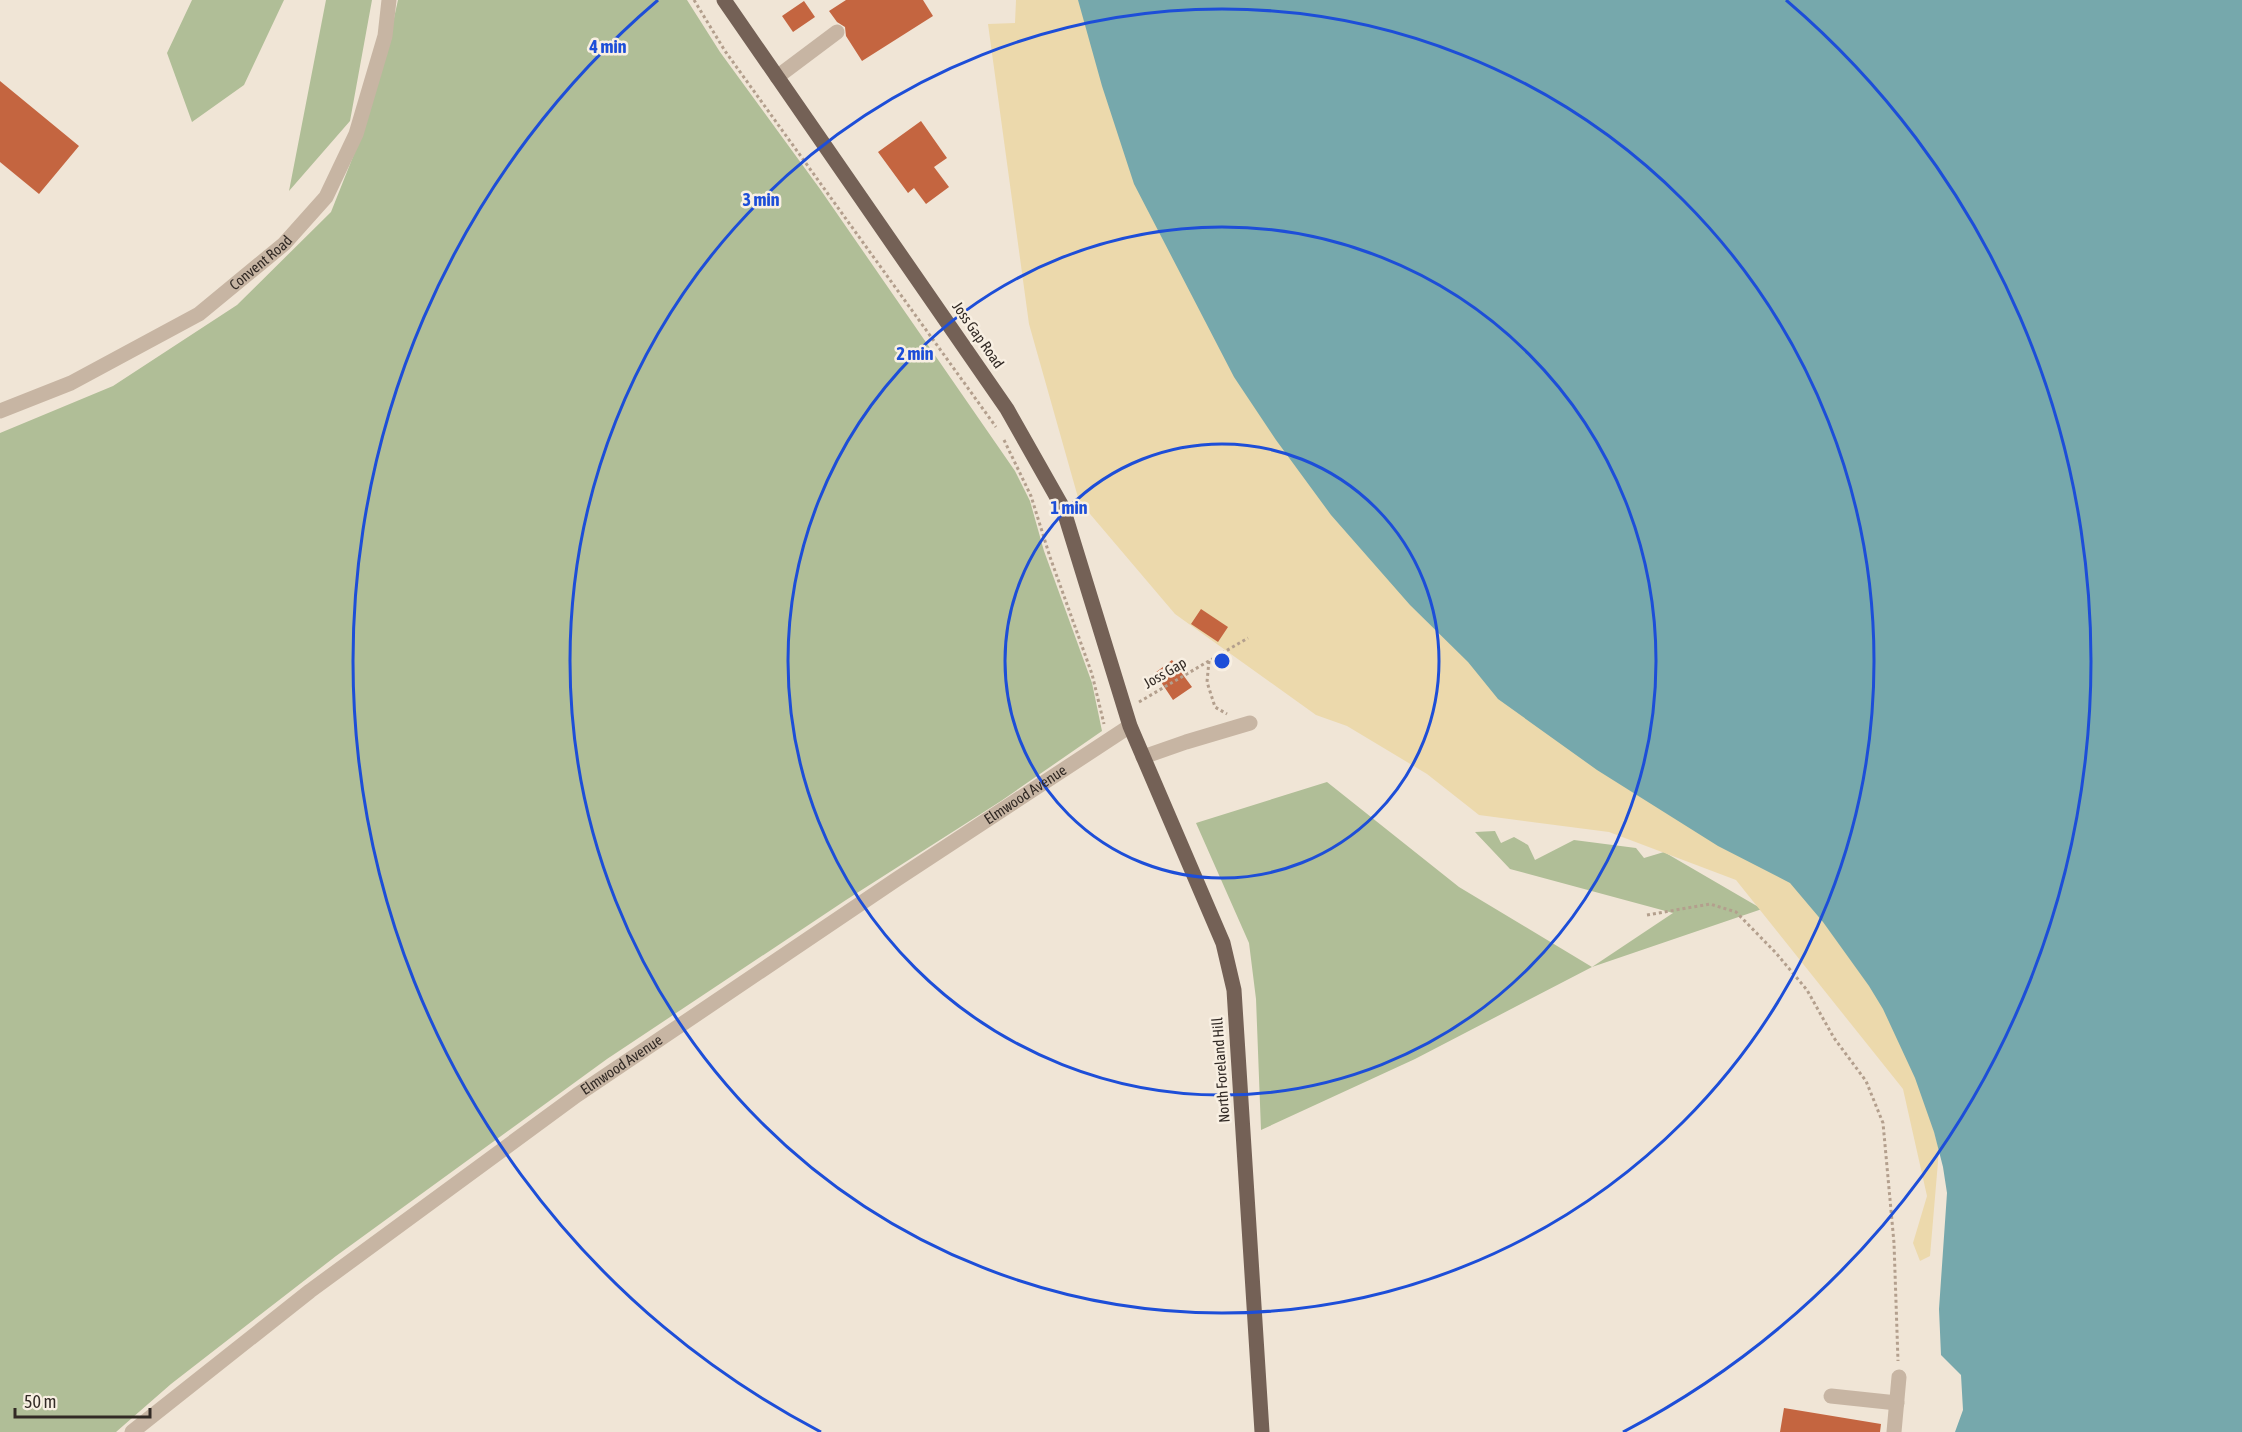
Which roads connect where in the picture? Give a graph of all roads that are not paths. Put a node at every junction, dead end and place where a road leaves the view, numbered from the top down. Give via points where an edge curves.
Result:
1 (389, 0) edge
2 (724, 0) edge
3 (837, 32) dead end
4 (777, 77) junction
5 (0, 411) edge
6 (1250, 723) dead end
7 (1130, 726) junction
8 (1143, 757) junction
9 (1899, 1377) road end
10 (1831, 1396) dead end
11 (1897, 1404) junction
12 (132, 1432) edge
13 (1262, 1432) edge
14 (1894, 1432) edge

1 - 5 street, Convent Road via 384,36 356,134 326,197 284,244 199,314 71,383
2 - 4 main road, Joss Gap Road
3 - 4 street
4 - 7 main road, Joss Gap Road via 1007,409 1063,508
6 - 8 street
7 - 8 main road, North Foreland Hill
7 - 12 street, Elmwood Avenue via 586,1088 310,1291
8 - 13 main road, North Foreland Hill via 1223,943 1234,990
9 - 11 street
10 - 11 street
11 - 14 street

